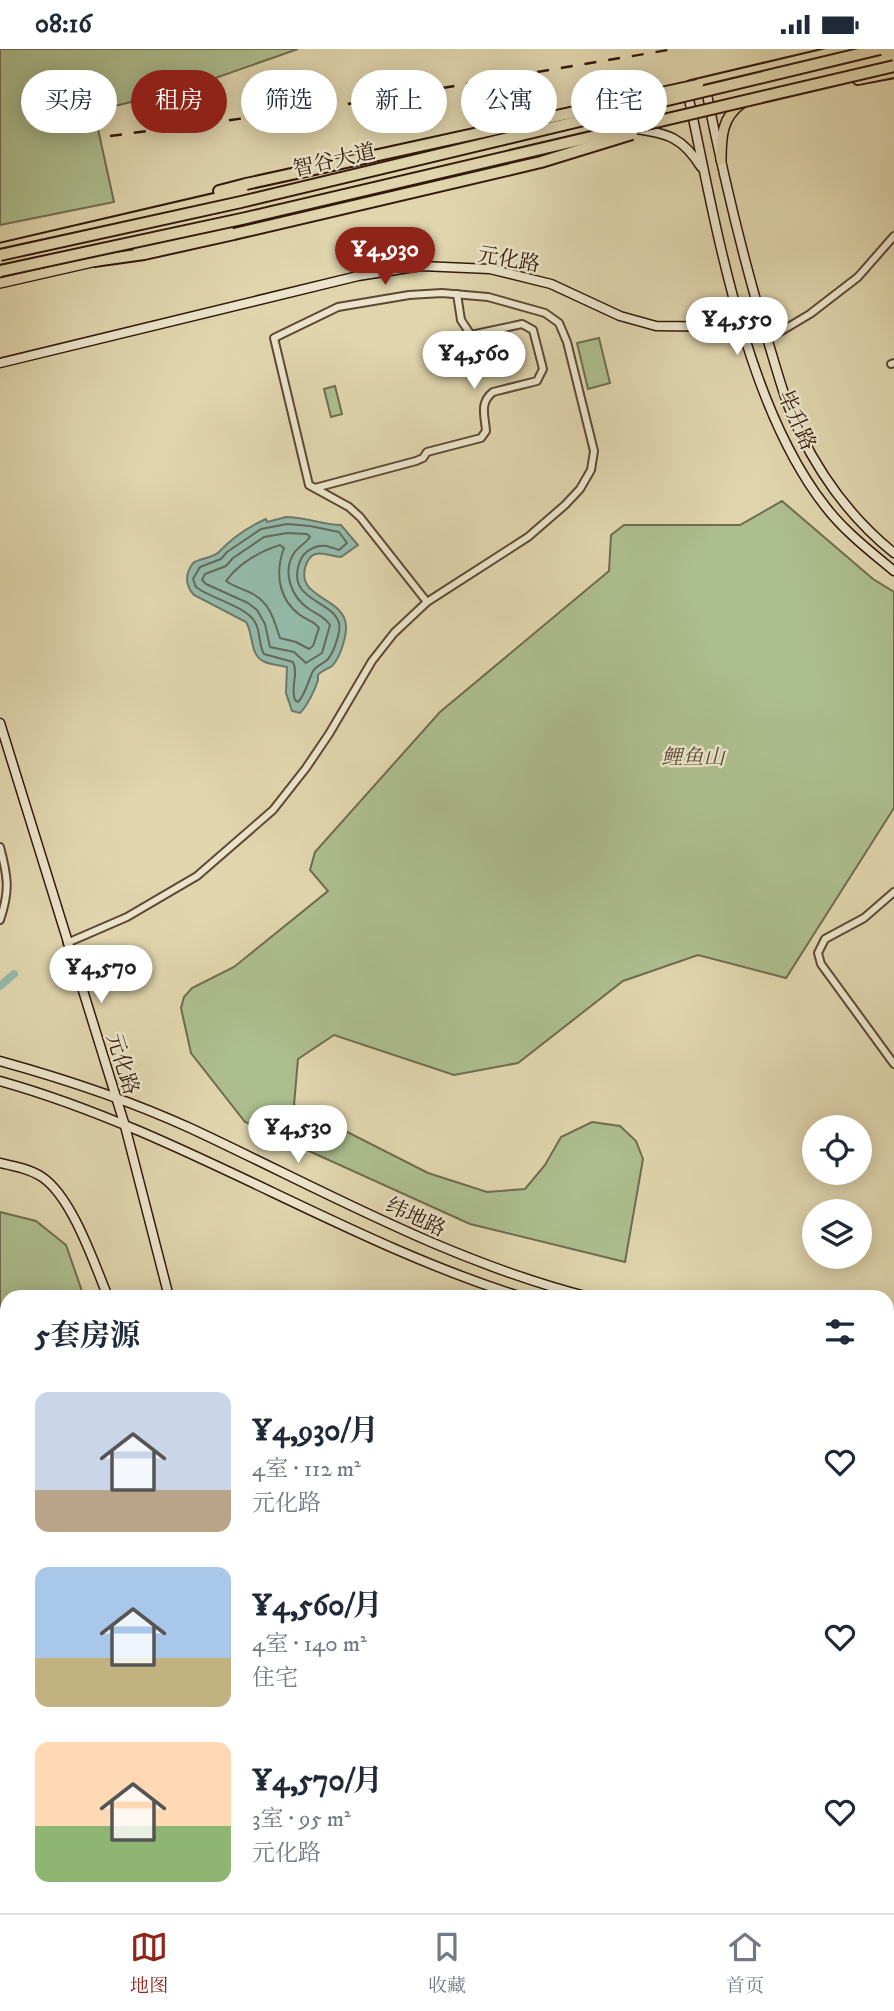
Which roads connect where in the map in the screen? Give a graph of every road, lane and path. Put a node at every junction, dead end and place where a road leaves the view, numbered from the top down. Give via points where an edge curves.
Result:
1 (848, 49) edge
2 (880, 49) edge
3 (894, 65) edge
4 (790, 69) junction
5 (894, 72) edge
6 (704, 83) junction
7 (686, 87) junction
8 (761, 96) junction
9 (712, 110) junction
10 (692, 114) junction
11 (667, 120) edge
12 (617, 133) edge
13 (664, 133) edge
14 (721, 160) junction
15 (706, 174) junction
16 (894, 236) edge
17 (0, 249) edge
18 (0, 255) edge
19 (94, 261) junction
20 (0, 271) edge
21 (0, 283) edge
22 (457, 295) junction
23 (763, 323) junction
24 (743, 327) junction
25 (768, 339) junction
26 (0, 363) edge
27 (315, 488) junction
28 (894, 553) edge
29 (894, 571) edge
30 (427, 602) junction
31 (0, 723) edge
32 (0, 847) edge
33 (894, 892) edge
34 (0, 920) edge
35 (67, 943) junction
36 (0, 1061) edge
37 (894, 1064) edge
38 (0, 1081) edge
39 (114, 1097) junction
40 (125, 1126) junction
41 (0, 1163) edge
42 (105, 1290) edge
43 (167, 1290) edge
44 (499, 1290) edge
45 (565, 1290) edge

1 - 6 highway
2 - 4 highway, 智谷大道, bridge
3 - 8 highway, 智谷大道, bridge
4 - 17 highway, bridge via 639,97 246,184
4 - 18 highway, 智谷大道, bridge via 242,202
5 - 8 highway, bridge
6 - 7 highway
6 - 9 street, 毕升路
7 - 10 street, 毕升路
7 - 17 highway
8 - 9 highway, 智谷大道, bridge
8 - 14 main road via 739,105 728,117 720,134
9 - 10 main road, 智谷大道
9 - 14 street, 毕升路
9 - 19 highway, bridge via 541,162 144,254
9 - 20 highway, 智谷大道, bridge
10 - 11 main road, 智谷大道
10 - 15 street, 毕升路
12 - 19 main road, 智谷大道
13 - 15 street via 691,151
14 - 23 street, 毕升路
15 - 24 street, 毕升路
16 - 25 street via 858,277
19 - 21 main road, 智谷大道
22 - 27 street via 409,295 338,307 274,338 309,485
22 - 27 street via 461,320 471,335 522,324 533,330 543,369 537,381 487,397 483,403 486,431 481,438
22 - 30 street via 525,306 559,323 594,451 591,470 565,505 528,537
23 - 24 street, 元化路
23 - 25 street, 毕升路
24 - 26 street, 元化路 via 656,326 620,316 551,284 490,269 421,266 358,276
24 - 29 street, 毕升路 via 777,424 800,468 825,506
25 - 28 street, 毕升路 via 785,398 819,467 843,503
27 - 30 street via 360,517
30 - 35 street via 372,661 329,734 273,810 197,876 127,917
31 - 35 street, 元化路
32 - 34 street via 8,892
33 - 37 street via 864,918 825,939 818,953 821,964
35 - 39 street, 元化路
36 - 39 street, 纬地路
38 - 40 street, 纬地路
39 - 40 street, 元化路
39 - 45 street, 纬地路 via 450,1252
40 - 43 street, 元化路
40 - 44 street, 纬地路
41 - 42 street via 32,1171 56,1191 82,1234

